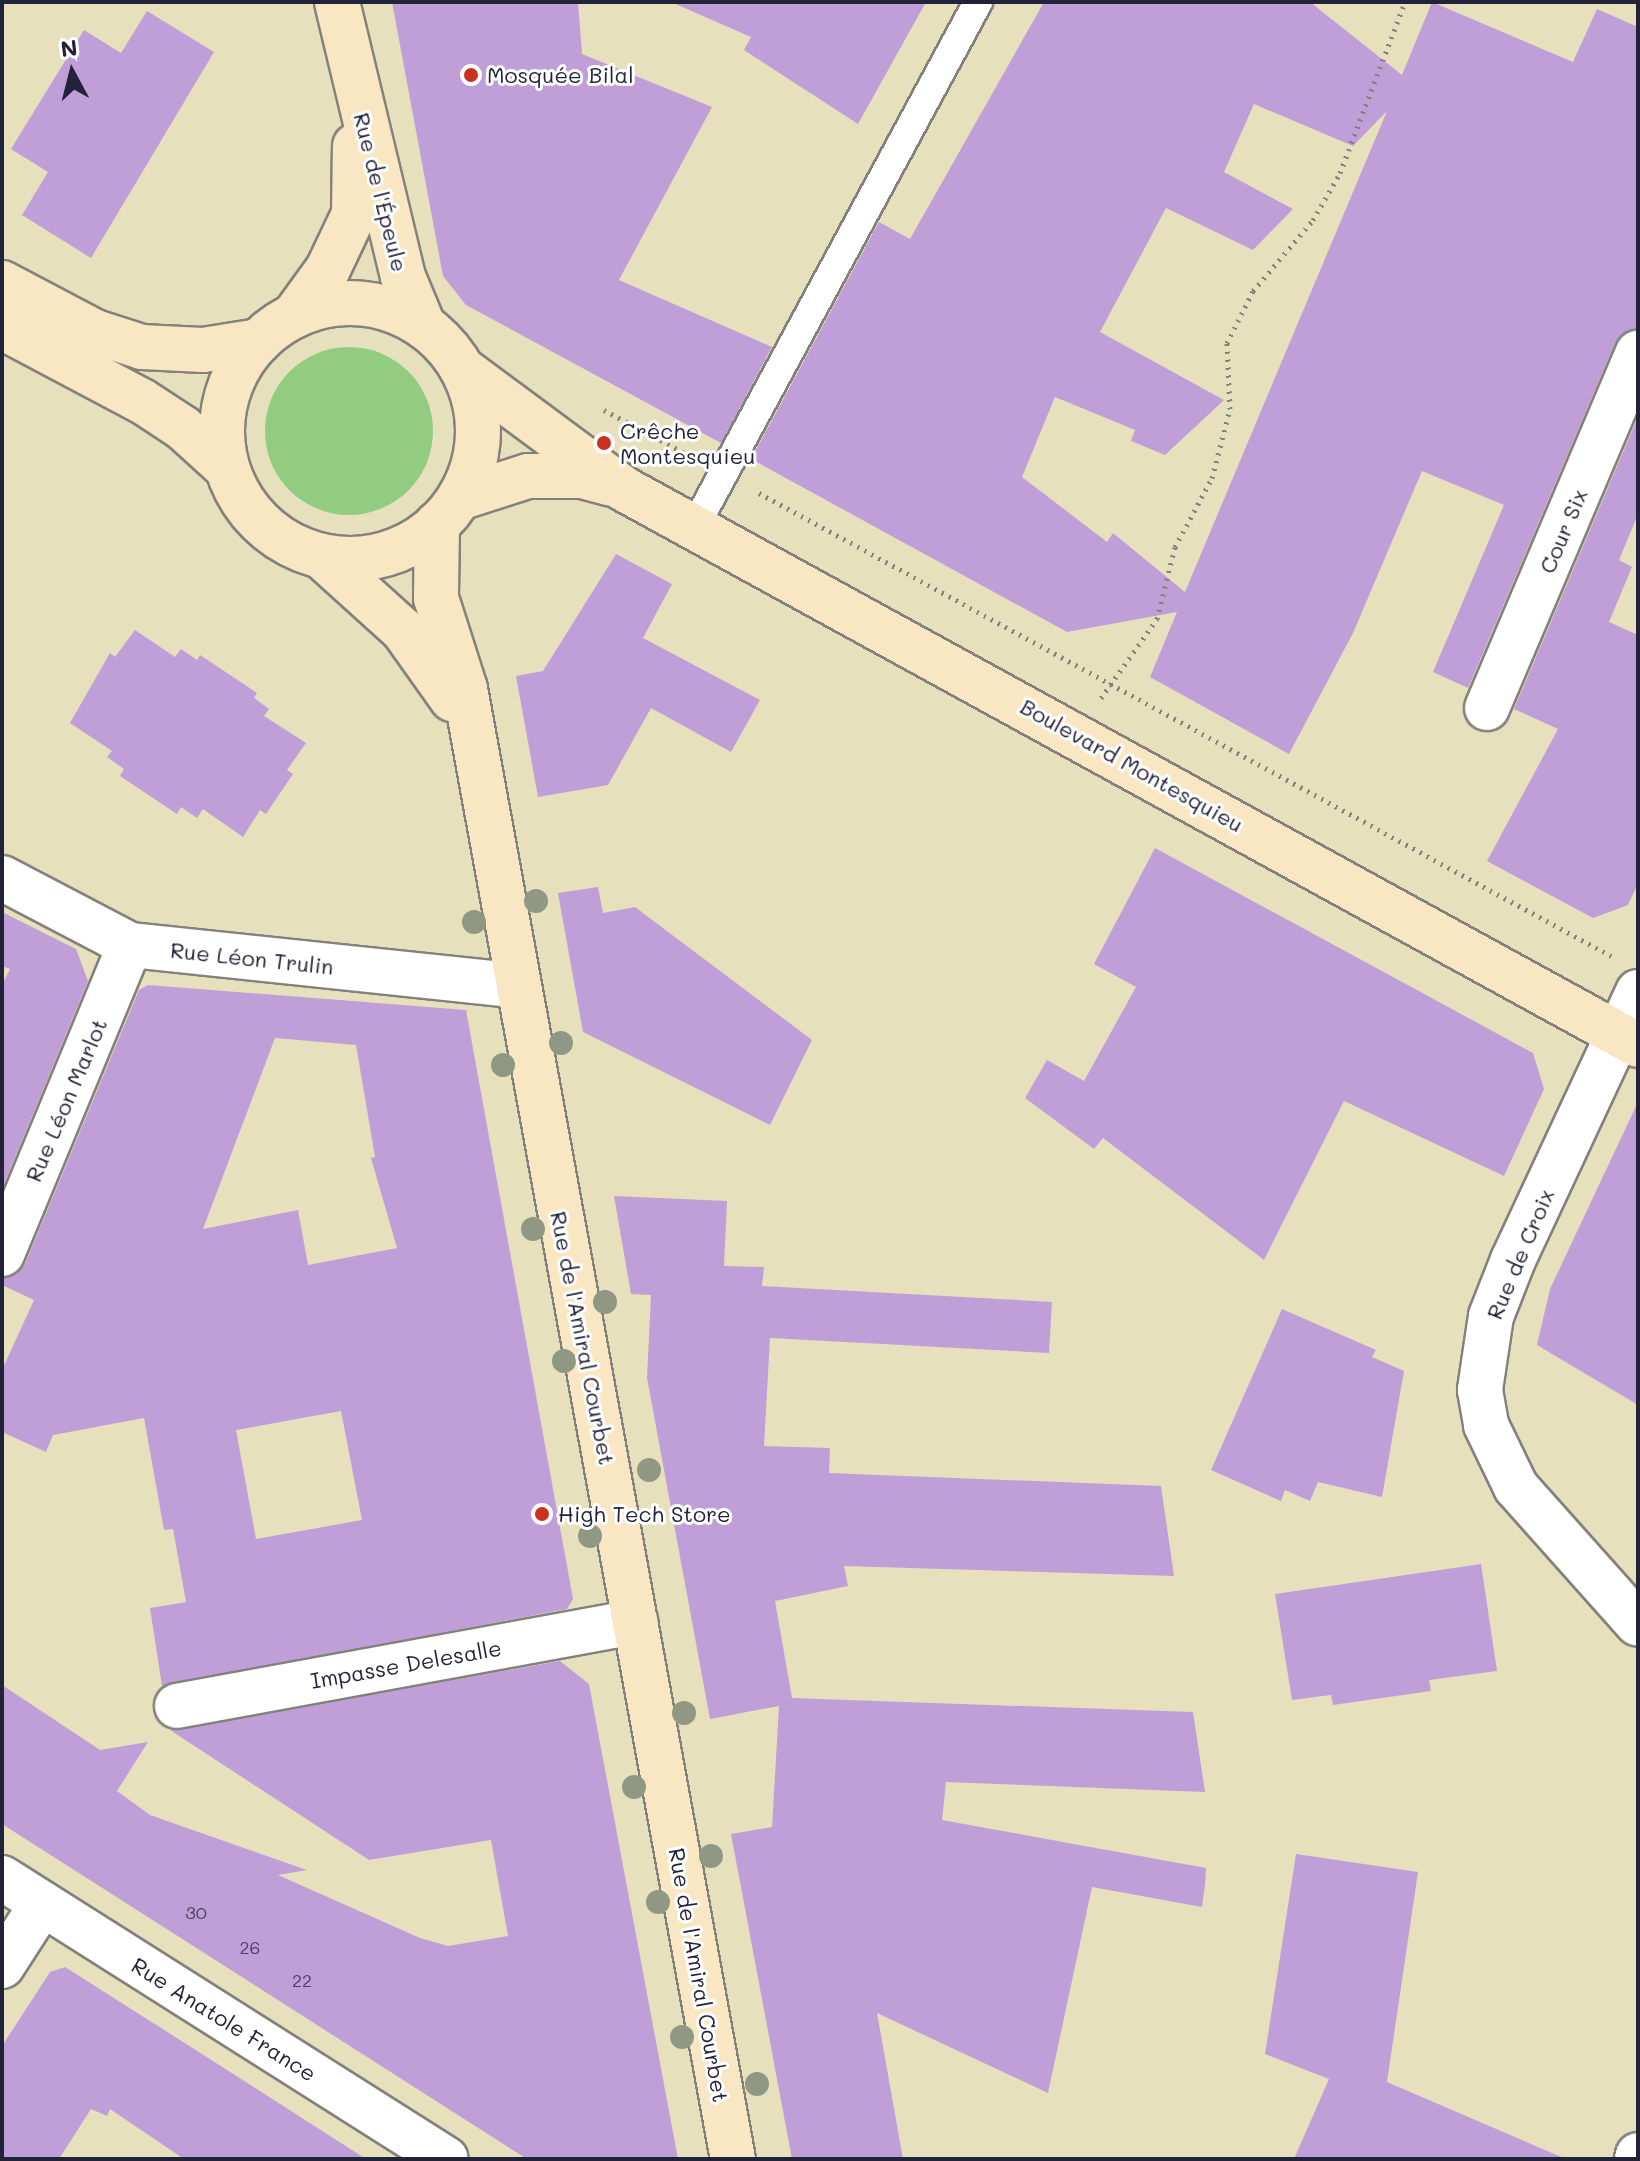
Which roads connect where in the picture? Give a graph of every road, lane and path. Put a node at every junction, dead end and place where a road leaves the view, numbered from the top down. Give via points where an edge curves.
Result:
1 (337, 2) edge
2 (978, 2) edge
3 (1405, 2) edge
4 (347, 56) junction
5 (2, 283) edge
6 (423, 325) junction
7 (2, 327) edge
8 (276, 328) junction
9 (1638, 353) edge
10 (462, 369) junction
11 (596, 406) dead end
12 (226, 467) junction
13 (726, 475) junction
14 (624, 489) junction
15 (448, 511) junction
16 (694, 528) junction
17 (321, 556) junction
18 (1111, 684) junction
19 (1487, 708) dead end
20 (1076, 735) junction
21 (473, 753) junction
22 (2, 878) edge
23 (130, 945) junction
24 (1631, 978) edge
25 (517, 986) junction
26 (1629, 1038) edge
27 (2, 1254) edge
28 (635, 1622) junction
29 (1638, 1624) edge
30 (177, 1706) dead end
31 (2, 1878) edge
32 (42, 1904) junction
33 (2, 1966) edge
34 (446, 2159) edge
35 (733, 2159) edge

1 - 4 main road, Rue de l'Épeule
2 - 13 lane
3 - 18 path via 1340,173 1313,220 1253,291 1227,343 1230,409 1212,478 1175,547 1157,619
4 - 6 main road, Rue de l'Épeule via 407,294
4 - 8 main road, Rue de l'Épeule via 358,175 354,214 334,259
5 - 8 main road via 95,332 142,347 203,350
6 - 8 main road via 360,303 326,306
6 - 10 main road
7 - 12 main road via 142,401 183,428
8 - 12 main road via 240,364 224,407
9 - 19 street, Cour Six
10 - 14 main road, Boulevard Montesquieu
10 - 15 main road via 474,400 478,434 473,468
11 - 13 path
12 - 17 main road via 238,495 267,529
13 - 16 lane
13 - 18 path
14 - 15 main road, Boulevard Montesquieu via 582,476 547,474 509,480
14 - 16 main road, Boulevard Montesquieu
15 - 17 main road via 383,555
15 - 21 main road, Rue de l'Amiral Courbet via 436,598 461,672
16 - 20 main road, Boulevard Montesquieu
17 - 21 main road, Rue de l'Amiral Courbet via 367,594 433,666
18 - 20 path
18 - 24 path
20 - 26 main road, Boulevard Montesquieu
21 - 25 main road, Rue de l'Amiral Courbet
22 - 23 street, Rue Léon Trulin
23 - 25 street, Rue Léon Trulin
23 - 27 street, Rue Léon Marlot
24 - 26 street, Rue de Croix
25 - 28 main road, Rue de l'Amiral Courbet
26 - 29 street, Rue de Croix via 1508,1274 1491,1316 1480,1390 1486,1425 1516,1487
28 - 30 street, Impasse Delesalle
28 - 35 main road, Rue de l'Amiral Courbet
31 - 32 street, Rue Anatole France
32 - 33 street
32 - 34 street, Rue Anatole France

